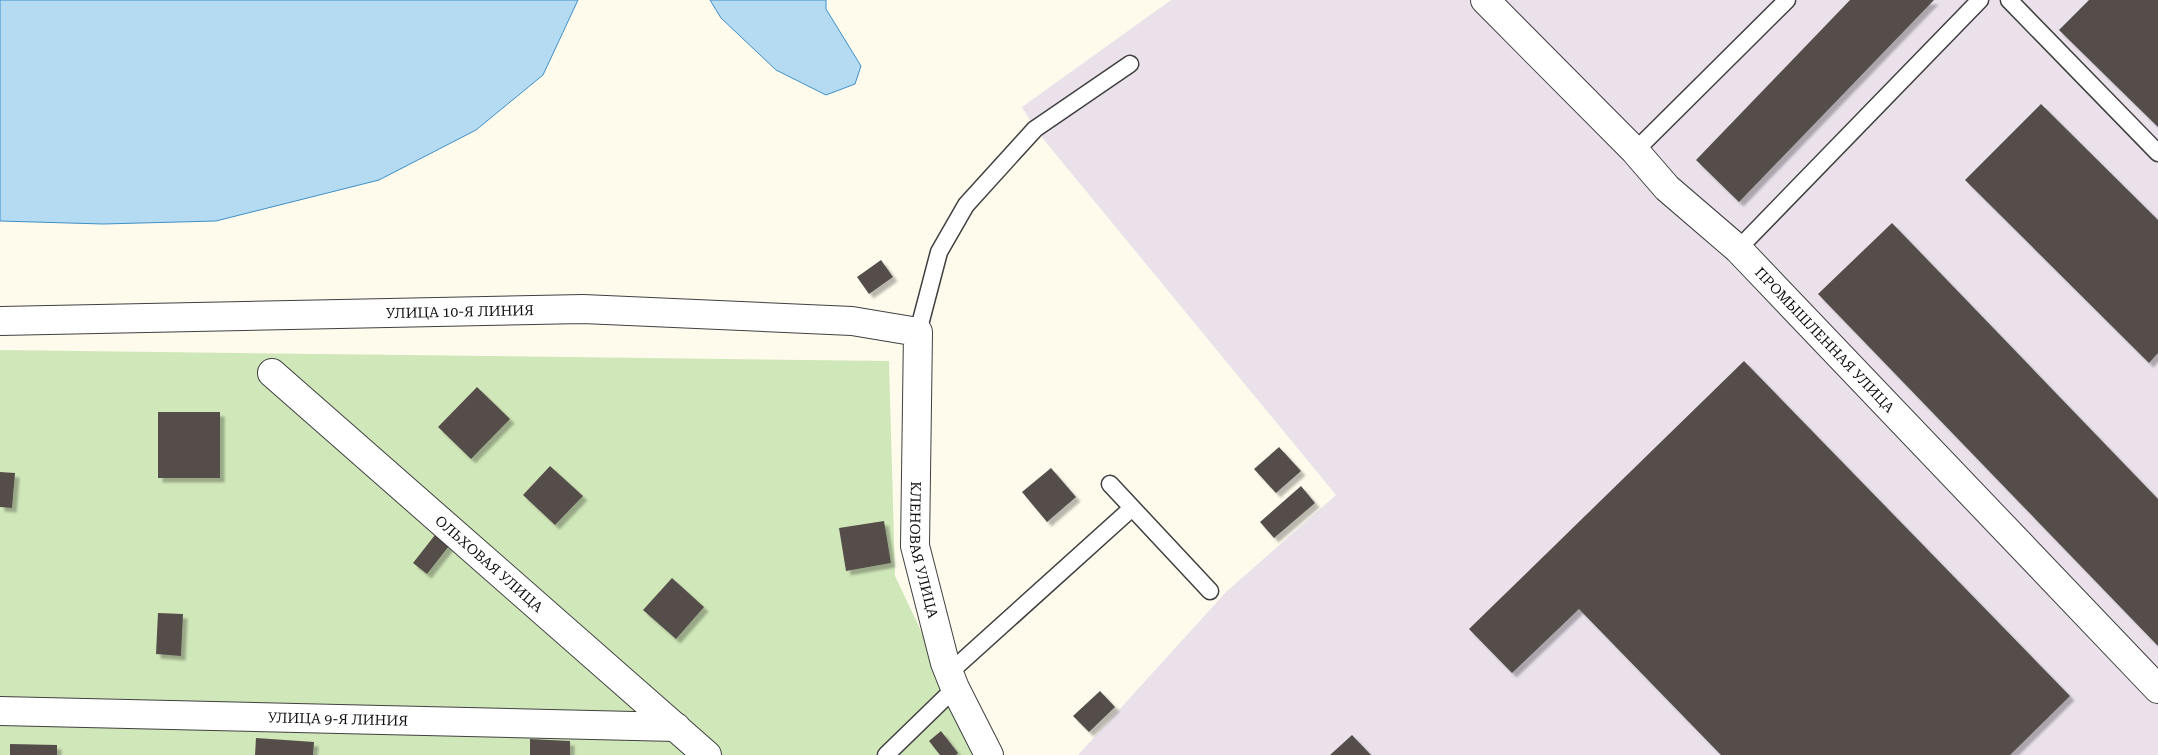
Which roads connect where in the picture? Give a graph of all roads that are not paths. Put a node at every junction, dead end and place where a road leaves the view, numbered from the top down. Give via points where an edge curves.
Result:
1 (1485, 0) edge
2 (1787, 0) edge
3 (1980, 0) edge
4 (2009, 0) edge
5 (1130, 64) dead end
6 (1635, 151) junction
7 (2158, 153) edge
8 (1738, 248) junction
9 (0, 321) edge
10 (918, 332) junction
11 (272, 374) dead end
12 (1110, 484) dead end
13 (1132, 508) junction
14 (1210, 591) dead end
15 (952, 680) junction
16 (2158, 689) edge
17 (0, 711) edge
18 (676, 727) junction
19 (707, 755) edge
20 (886, 755) edge
21 (989, 755) edge

1 - 6 street, ПРОМЫШЛЕННАЯ УЛИЦА
2 - 6 lane
3 - 8 lane
4 - 7 lane
5 - 10 lane via 1035,129 966,205 940,252
6 - 8 street, ПРОМЫШЛЕННАЯ УЛИЦА via 1666,188
8 - 16 street, ПРОМЫШЛЕННАЯ УЛИЦА
9 - 10 street, УЛИЦА 10-Я ЛИНИЯ via 583,309 852,321
10 - 15 street, КЛЕНОВАЯ УЛИЦА via 915,546
11 - 18 street, ОЛЬХОВАЯ УЛИЦА
12 - 13 lane
13 - 14 lane
13 - 15 lane
15 - 20 lane
15 - 21 street, КЛЕНОВАЯ УЛИЦА
17 - 18 street, УЛИЦА 9-Я ЛИНИЯ
18 - 19 street, ОЛЬХОВАЯ УЛИЦА

